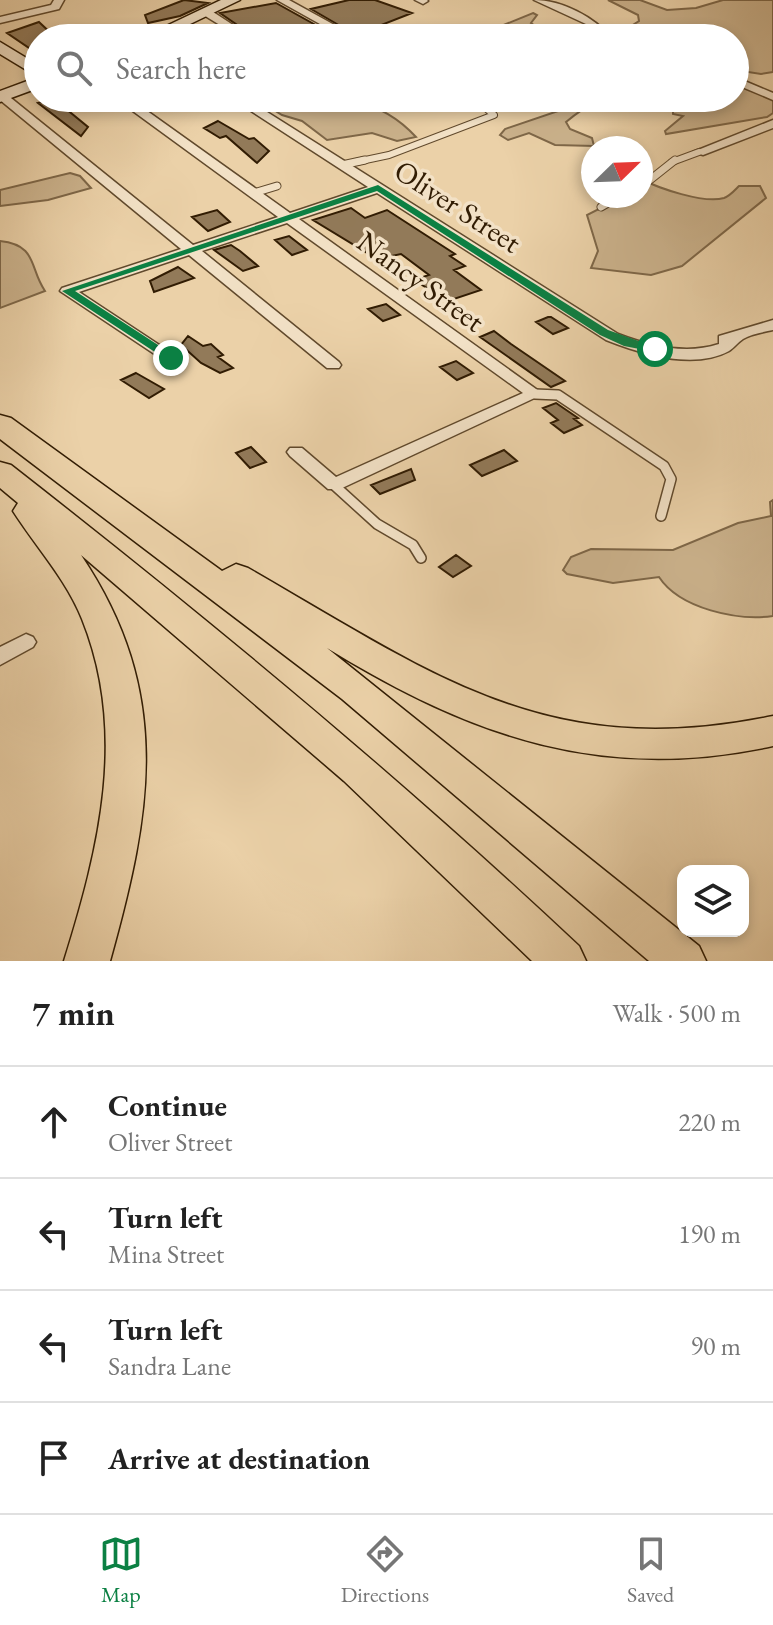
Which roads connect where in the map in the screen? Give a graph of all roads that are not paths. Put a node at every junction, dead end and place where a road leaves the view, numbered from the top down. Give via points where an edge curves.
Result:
1 (59, 0) edge
2 (282, 0) edge
3 (539, 0) edge
4 (227, 1) edge
5 (34, 6) edge
6 (206, 12) junction
7 (0, 20) edge
8 (180, 24) edge
9 (225, 24) edge
10 (327, 24) edge
11 (592, 24) edge
12 (0, 47) edge
13 (24, 63) edge
14 (749, 86) edge
15 (24, 87) edge
16 (1, 96) edge
17 (773, 97) edge
18 (141, 112) edge
19 (259, 112) edge
20 (490, 112) edge
21 (773, 124) edge
22 (699, 152) joint
23 (342, 165) junction
24 (653, 177) edge
25 (277, 186) dead end
26 (378, 188) junction
27 (254, 193) junction
28 (288, 218) junction
29 (191, 250) junction
30 (773, 325) edge
31 (171, 358) dead end
32 (333, 365) dead end
33 (535, 394) junction
34 (0, 424) edge
35 (296, 452) dead end
36 (0, 472) edge
37 (0, 479) edge
38 (334, 485) junction
39 (104, 500) junction
40 (661, 516) dead end
41 (421, 558) dead end
42 (26, 642) dead end
43 (0, 657) edge
44 (773, 731) edge
45 (87, 961) edge
46 (563, 961) edge
47 (683, 961) edge

1 - 5 street via 57,6
2 - 10 street
3 - 11 street
4 - 6 main road
5 - 7 street
6 - 8 main road
6 - 9 street
12 - 13 main road
14 - 17 street
15 - 16 main road
16 - 29 street
18 - 27 street, Nancy Street
19 - 23 street, Oliver Street
20 - 23 lane via 494,115 389,155
21 - 22 street
22 - 24 lane via 675,160
23 - 26 street, Oliver Street
25 - 27 lane
26 - 28 street
26 - 30 street, Oliver Street via 604,333 628,343 675,354 701,352
27 - 28 street, Nancy Street
28 - 29 street
28 - 33 street, Nancy Street
29 - 31 street via 67,291
29 - 32 street
33 - 38 street
33 - 40 lane via 558,395 664,466 671,479
34 - 39 highway
35 - 38 street
36 - 46 highway via 222,650 383,791
37 - 45 highway via 82,582 108,636 124,698 126,806
38 - 41 lane via 381,527 416,546
39 - 44 highway via 411,679 495,717 555,733 651,744 710,742
39 - 47 highway via 392,718
42 - 43 street

